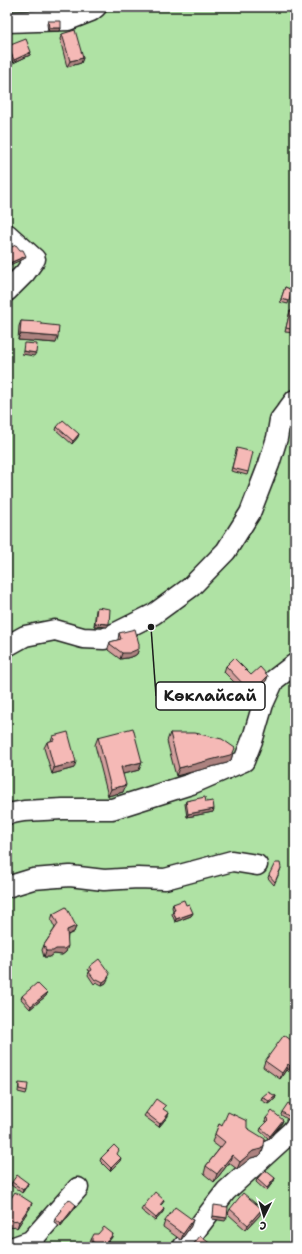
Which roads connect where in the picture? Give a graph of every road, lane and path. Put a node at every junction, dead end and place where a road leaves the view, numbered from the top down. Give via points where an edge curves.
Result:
1 (96, 7) edge
2 (7, 22) edge
3 (7, 234) edge
4 (7, 291) edge
5 (295, 400) edge
6 (7, 646) edge
7 (295, 664) edge
8 (7, 814) edge
9 (257, 865) dead end
10 (7, 887) edge
11 (295, 1128) edge
12 (78, 1188) dead end
13 (14, 1247) edge
14 (182, 1247) edge

1 - 2 street via 68,20
3 - 4 street via 35,259
5 - 6 street via 280,420 269,464 250,513 226,551 191,587 154,614 104,639 83,638 55,630 25,636
7 - 8 street via 274,680 263,704 244,762 191,784 112,810 48,810
9 - 10 street via 232,861 165,879 104,880 70,876 33,879
11 - 14 street via 226,1191
12 - 13 street via 31,1241

